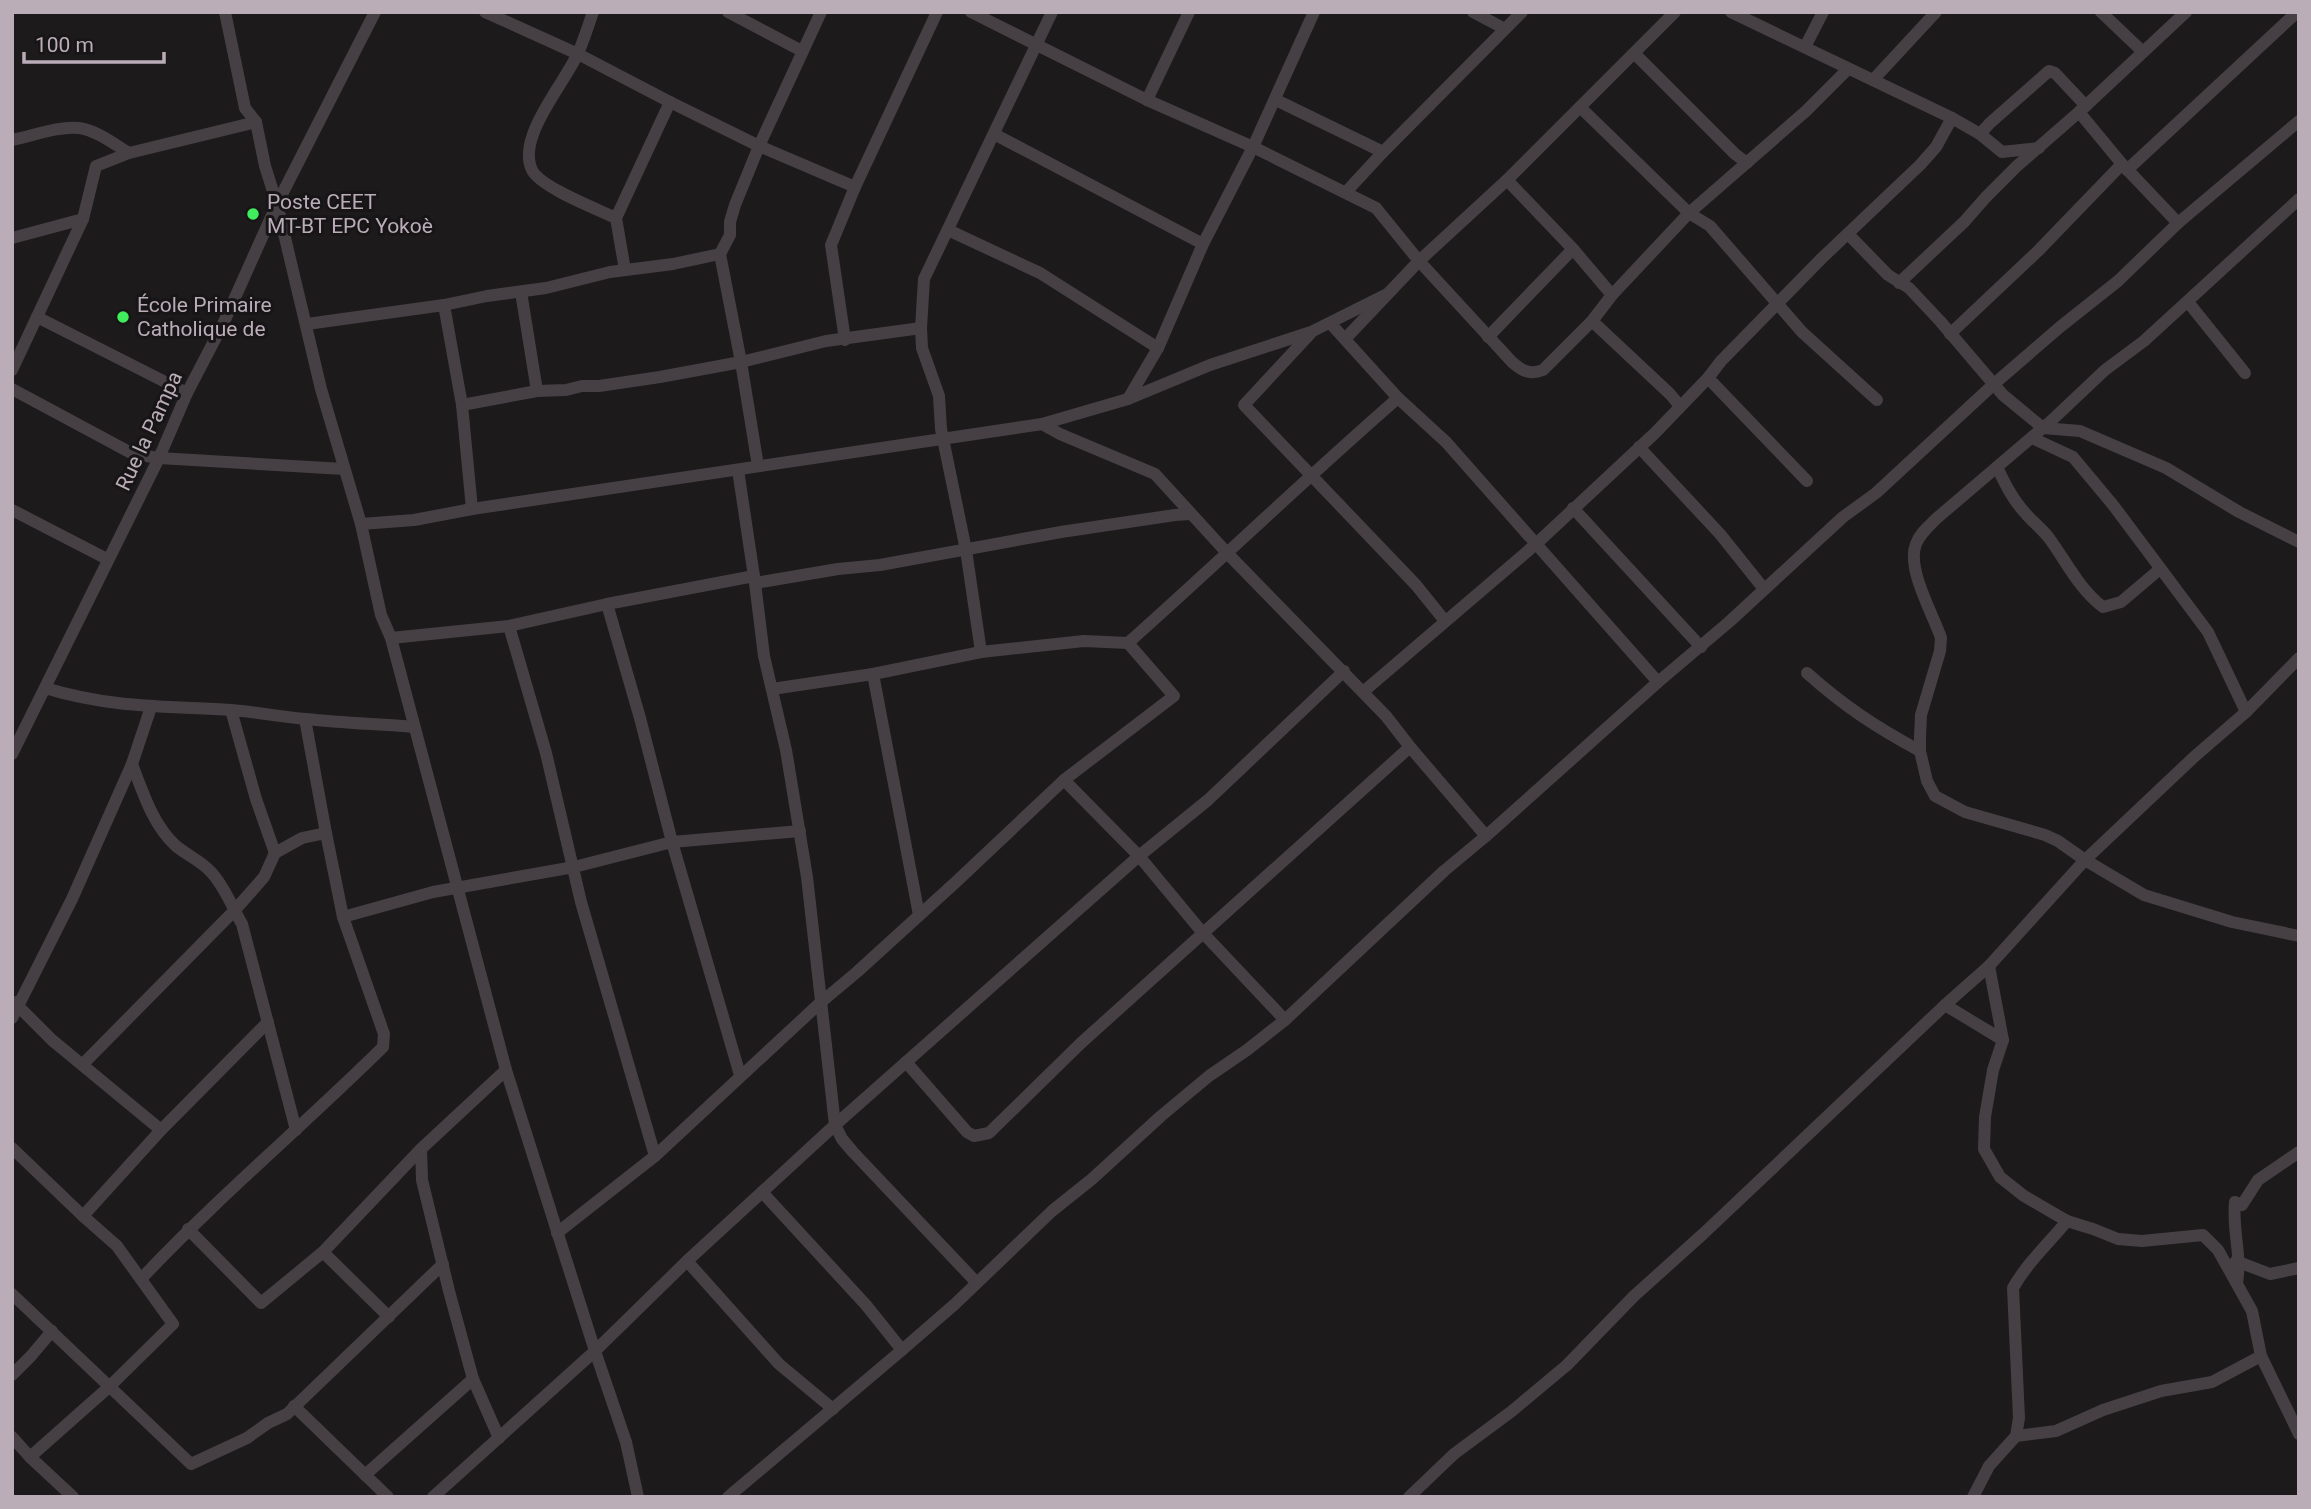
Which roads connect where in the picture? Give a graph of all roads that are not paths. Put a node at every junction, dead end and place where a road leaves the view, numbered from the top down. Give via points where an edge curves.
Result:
1 (225, 12) edge
2 (375, 12) edge
3 (485, 12) edge
4 (593, 12) edge
5 (728, 12) edge
6 (821, 12) edge
7 (937, 12) edge
8 (971, 12) edge
9 (1052, 12) edge
10 (1189, 12) edge
11 (1314, 12) edge
12 (1473, 12) edge
13 (1522, 12) edge
14 (1675, 12) edge
15 (1731, 12) edge
16 (1823, 12) edge
17 (1936, 12) edge
18 (2101, 12) edge
19 (2186, 12) edge
20 (2295, 14) edge
21 (1505, 30) junction
22 (1036, 44) junction
23 (1805, 47) junction
24 (802, 51) junction
25 (2142, 51) junction
26 (578, 54) junction
27 (1634, 54) junction
28 (1848, 69) junction
29 (1873, 79) junction
30 (1147, 100) junction
31 (1276, 100) junction
32 (670, 102) junction
33 (1580, 107) junction
34 (2083, 109) junction
35 (1952, 118) junction
36 (2299, 121) edge
37 (256, 122) junction
38 (994, 134) junction
39 (1980, 134) junction
40 (12, 140) edge
41 (760, 146) junction
42 (1253, 147) junction
43 (2040, 148) junction
44 (1382, 152) junction
45 (2002, 152) junction
46 (129, 153) junction
47 (1747, 163) junction
48 (2017, 166) junction
49 (2125, 167) junction
50 (1507, 180) junction
51 (855, 187) junction
52 (1346, 192) junction
53 (2299, 199) edge
54 (277, 204) junction
55 (1689, 213) junction
56 (616, 218) junction
57 (83, 219) junction
58 (2178, 223) junction
59 (948, 230) junction
60 (1849, 233) junction
61 (12, 238) edge
62 (1203, 244) junction
63 (1573, 249) junction
64 (720, 254) junction
65 (1419, 261) junction
66 (625, 270) junction
67 (1899, 283) junction
68 (522, 292) junction
69 (1387, 294) junction
70 (1612, 295) junction
71 (2188, 302) junction
72 (1777, 304) junction
73 (444, 305) junction
74 (37, 317) junction
75 (1592, 320) junction
76 (307, 324) junction
77 (1331, 324) junction
78 (921, 328) junction
79 (1311, 332) junction
80 (1950, 334) junction
81 (1489, 337) junction
82 (845, 340) junction
83 (1345, 340) junction
84 (1158, 348) junction
85 (741, 362) junction
86 (12, 370) edge
87 (2245, 373) dead end
88 (1708, 379) junction
89 (1994, 384) junction
90 (12, 389) edge
91 (537, 391) junction
92 (187, 393) junction
93 (1128, 398) junction
94 (1398, 398) junction
95 (1877, 400) dead end
96 (462, 405) junction
97 (1680, 406) junction
98 (1042, 424) junction
99 (2043, 428) junction
100 (2032, 438) junction
101 (944, 439) junction
102 (1639, 447) junction
103 (159, 458) junction
104 (758, 466) junction
105 (1997, 467) junction
106 (344, 469) junction
107 (738, 470) junction
108 (1311, 474) junction
109 (1807, 481) dead end
110 (1573, 508) junction
111 (472, 509) junction
112 (12, 510) edge
113 (1191, 514) junction
114 (361, 524) junction
115 (2299, 542) edge
116 (1536, 544) junction
117 (966, 550) junction
118 (1228, 554) junction
119 (107, 559) junction
120 (2160, 569) junction
121 (755, 580) junction
122 (1764, 589) junction
123 (607, 604) junction
124 (1445, 621) junction
125 (509, 626) junction
126 (391, 638) junction
127 (1128, 643) junction
128 (1701, 647) junction
129 (981, 652) junction
130 (2299, 658) edge
131 (1344, 671) junction
132 (1807, 673) dead end
133 (873, 674) junction
134 (1658, 682) junction
135 (45, 688) junction
136 (772, 689) junction
137 (1363, 692) junction
138 (151, 708) junction
139 (231, 710) junction
140 (2246, 712) junction
141 (304, 719) junction
142 (414, 727) junction
143 (1410, 747) junction
144 (1920, 751) junction
145 (12, 754) edge
146 (132, 764) junction
147 (1064, 779) junction
148 (800, 831) junction
149 (326, 833) junction
150 (1486, 836) junction
151 (672, 842) junction
152 (275, 853) junction
153 (1139, 856) junction
154 (2085, 860) junction
155 (573, 867) junction
156 (458, 887) junction
157 (234, 911) junction
158 (919, 915) junction
159 (343, 917) junction
160 (1202, 932) junction
161 (2299, 936) edge
162 (1989, 966) junction
163 (820, 1003) junction
164 (1945, 1005) junction
165 (14, 1008) edge
166 (1285, 1020) junction
167 (268, 1022) junction
168 (2003, 1040) junction
169 (906, 1062) junction
170 (83, 1064) junction
171 (506, 1070) junction
172 (740, 1075) junction
173 (835, 1125) junction
174 (161, 1130) junction
175 (296, 1130) junction
176 (12, 1148) edge
177 (421, 1149) junction
178 (2299, 1152) edge
179 (654, 1156) junction
180 (762, 1192) junction
181 (83, 1216) junction
182 (2067, 1221) junction
183 (188, 1229) junction
184 (556, 1233) junction
185 (2218, 1250) junction
186 (323, 1251) junction
187 (687, 1261) junction
188 (2240, 1264) junction
189 (443, 1265) junction
190 (2299, 1268) edge
191 (142, 1278) junction
192 (976, 1282) junction
193 (2237, 1284) junction
194 (12, 1294) edge
195 (389, 1317) junction
196 (52, 1331) junction
197 (594, 1350) junction
198 (902, 1350) junction
199 (2261, 1356) junction
200 (12, 1376) edge
201 (473, 1379) junction
202 (109, 1387) junction
203 (294, 1406) junction
204 (834, 1409) junction
205 (2299, 1434) edge
206 (2016, 1436) junction
207 (12, 1437) edge
208 (499, 1438) junction
209 (30, 1457) junction
210 (365, 1475) junction
211 (73, 1497) edge
212 (388, 1497) edge
213 (433, 1497) edge
214 (638, 1497) edge
215 (728, 1497) edge
216 (1409, 1497) edge
217 (1973, 1497) edge

1 - 37 street via 245,108
2 - 54 street, Rue la Pampa
3 - 26 street
4 - 26 street
5 - 24 street
6 - 24 street
7 - 51 street
8 - 22 street
9 - 22 street
10 - 30 street
11 - 31 street
12 - 21 street
13 - 21 street
14 - 27 street
15 - 23 street
16 - 23 street
17 - 29 street
18 - 25 street
19 - 25 street
20 - 49 street
21 - 44 street
22 - 30 street
22 - 38 street
23 - 28 street
24 - 41 street
25 - 34 street
26 - 32 street
26 - 56 street via 531,136 532,171 545,184
27 - 33 street
27 - 47 street
28 - 29 street
28 - 47 street
29 - 35 street
30 - 42 street
31 - 42 street
31 - 44 street
32 - 41 street
32 - 56 street
33 - 50 street
33 - 55 street
34 - 39 street via 2049,71
34 - 43 street
34 - 49 street
35 - 39 street
35 - 60 street via 1920,165
36 - 58 street
37 - 46 street
37 - 54 street
38 - 59 street
38 - 62 street
39 - 45 street
40 - 46 street via 78,128
41 - 51 street
41 - 64 street
42 - 52 street
42 - 62 street
43 - 45 street
43 - 48 street
44 - 52 street
45 - 48 street
46 - 57 street via 96,166
47 - 55 street
48 - 67 street
49 - 58 street
49 - 80 street
50 - 63 street
50 - 65 street
51 - 82 street via 831,245
52 - 65 street via 1376,208
53 - 71 street
54 - 76 street
54 - 92 street, Rue la Pampa
55 - 70 street
55 - 72 street via 1710,226
56 - 66 street
57 - 61 street
57 - 74 street
58 - 89 street via 2118,281
59 - 78 street via 924,279
59 - 84 street via 1040,273
60 - 67 street
60 - 72 street
62 - 84 street
63 - 70 street
63 - 81 street
64 - 66 street
64 - 85 street
65 - 69 street
65 - 81 street
66 - 68 street
67 - 80 street via 1909,288
68 - 73 street
68 - 91 street
69 - 77 street
69 - 83 street
70 - 75 street
71 - 87 street
71 - 99 street
72 - 88 street
72 - 95 street
73 - 76 street
73 - 96 street
74 - 86 street
74 - 92 street
75 - 81 street via 1543,370 1534,373 1518,368
75 - 97 street
76 - 106 street
77 - 79 street
77 - 83 street
78 - 82 street
78 - 101 street via 922,348 939,396
79 - 93 street
79 - 108 street via 1244,405
80 - 89 street
82 - 85 street
83 - 94 street
84 - 93 street
85 - 91 street via 599,386
85 - 104 street
88 - 97 street
88 - 109 street
89 - 99 street
89 - 122 street
90 - 103 street via 133,454
91 - 96 street
92 - 103 street, Rue la Pampa
93 - 98 street
94 - 108 street
94 - 116 street via 1446,442
96 - 111 street
97 - 102 street
98 - 101 street
98 - 113 street via 1155,474
99 - 100 street
99 - 115 street via 2080,431 2166,468
100 - 105 street
100 - 120 street via 2073,457
101 - 104 street
101 - 117 street
102 - 110 street
102 - 122 street
103 - 106 street
103 - 119 street, Rue la Pampa
104 - 107 street
105 - 120 street via 2024,512 2103,607 2121,602
105 - 144 street via 1937,518 1915,545 1914,566 1941,638 1922,715
106 - 114 street
107 - 111 street
107 - 121 street
108 - 118 street
108 - 124 street
110 - 116 street
110 - 128 street
111 - 114 street
112 - 119 street
113 - 117 street
113 - 118 street
114 - 126 street
116 - 124 street
116 - 134 street
117 - 121 street
117 - 129 street
118 - 127 street
118 - 131 street
119 - 135 street, Rue la Pampa
120 - 140 street via 2208,632
121 - 123 street
121 - 136 street
122 - 128 street
123 - 125 street
123 - 151 street
124 - 137 street
125 - 126 street
125 - 155 street
126 - 142 street
127 - 129 street via 1084,641
127 - 147 street via 1174,696
128 - 134 street
129 - 133 street
130 - 140 street
131 - 137 street
131 - 153 street via 1208,800
132 - 144 street via 1840,703
133 - 136 street
133 - 158 street
134 - 150 street
135 - 138 street
135 - 145 street, Rue la Pampa
136 - 148 street
137 - 143 street
138 - 139 street
138 - 146 street
139 - 141 street
139 - 152 street
140 - 154 street
141 - 142 street
141 - 149 street
142 - 156 street
143 - 150 street
143 - 160 street
144 - 154 street via 1935,796 1965,812 2045,835
146 - 157 street via 161,829 212,873
146 - 165 street via 72,899
147 - 153 street
147 - 158 street
148 - 151 street
148 - 163 street
149 - 152 street via 302,838
149 - 159 street
150 - 166 street
151 - 155 street
151 - 172 street
152 - 157 street via 264,877
153 - 160 street
153 - 169 street
154 - 161 street via 2144,895 2232,922
154 - 162 street
155 - 156 street
155 - 179 street
156 - 159 street
156 - 171 street
157 - 167 street via 242,924
157 - 170 street
158 - 163 street
159 - 175 street via 384,1034 383,1047
160 - 166 street
160 - 169 street via 989,1132 974,1136 967,1132
162 - 164 street
162 - 168 street
163 - 172 street
163 - 173 street
164 - 168 street
164 - 216 street via 1634,1296 1567,1365 1454,1454
165 - 170 street
166 - 192 street via 1161,1116
167 - 174 street
167 - 175 street
168 - 182 street via 1984,1117 1984,1149 2000,1177
169 - 173 street
170 - 174 street
171 - 177 street
171 - 184 street
172 - 179 street
173 - 180 street
173 - 192 street via 853,1152
174 - 181 street
175 - 183 street
176 - 181 street
177 - 186 street
177 - 189 street via 422,1180
178 - 188 street via 2258,1180 2242,1205 2235,1202
179 - 184 street
180 - 187 street
180 - 198 street
181 - 191 street via 117,1246
182 - 185 street via 2118,1239 2203,1235
182 - 206 street via 2022,1271 2013,1288
183 - 186 street via 261,1303
183 - 191 street
184 - 197 street
185 - 188 street
185 - 193 street
186 - 195 street
187 - 197 street
187 - 204 street via 779,1364
188 - 190 street via 2270,1274
188 - 193 street
189 - 195 street
189 - 201 street
191 - 202 street via 173,1324
192 - 198 street
193 - 199 street via 2252,1311
194 - 196 street
195 - 203 street
196 - 200 street
196 - 202 street
197 - 208 street
197 - 214 street via 626,1442
198 - 204 street
199 - 205 street
199 - 206 street via 2212,1382 2161,1391 2056,1431
201 - 208 street
201 - 210 street
202 - 203 street via 191,1464 247,1438
202 - 209 street
203 - 210 street
204 - 215 street
206 - 217 street via 1989,1466
207 - 209 street
208 - 213 street
209 - 211 street
210 - 212 street

